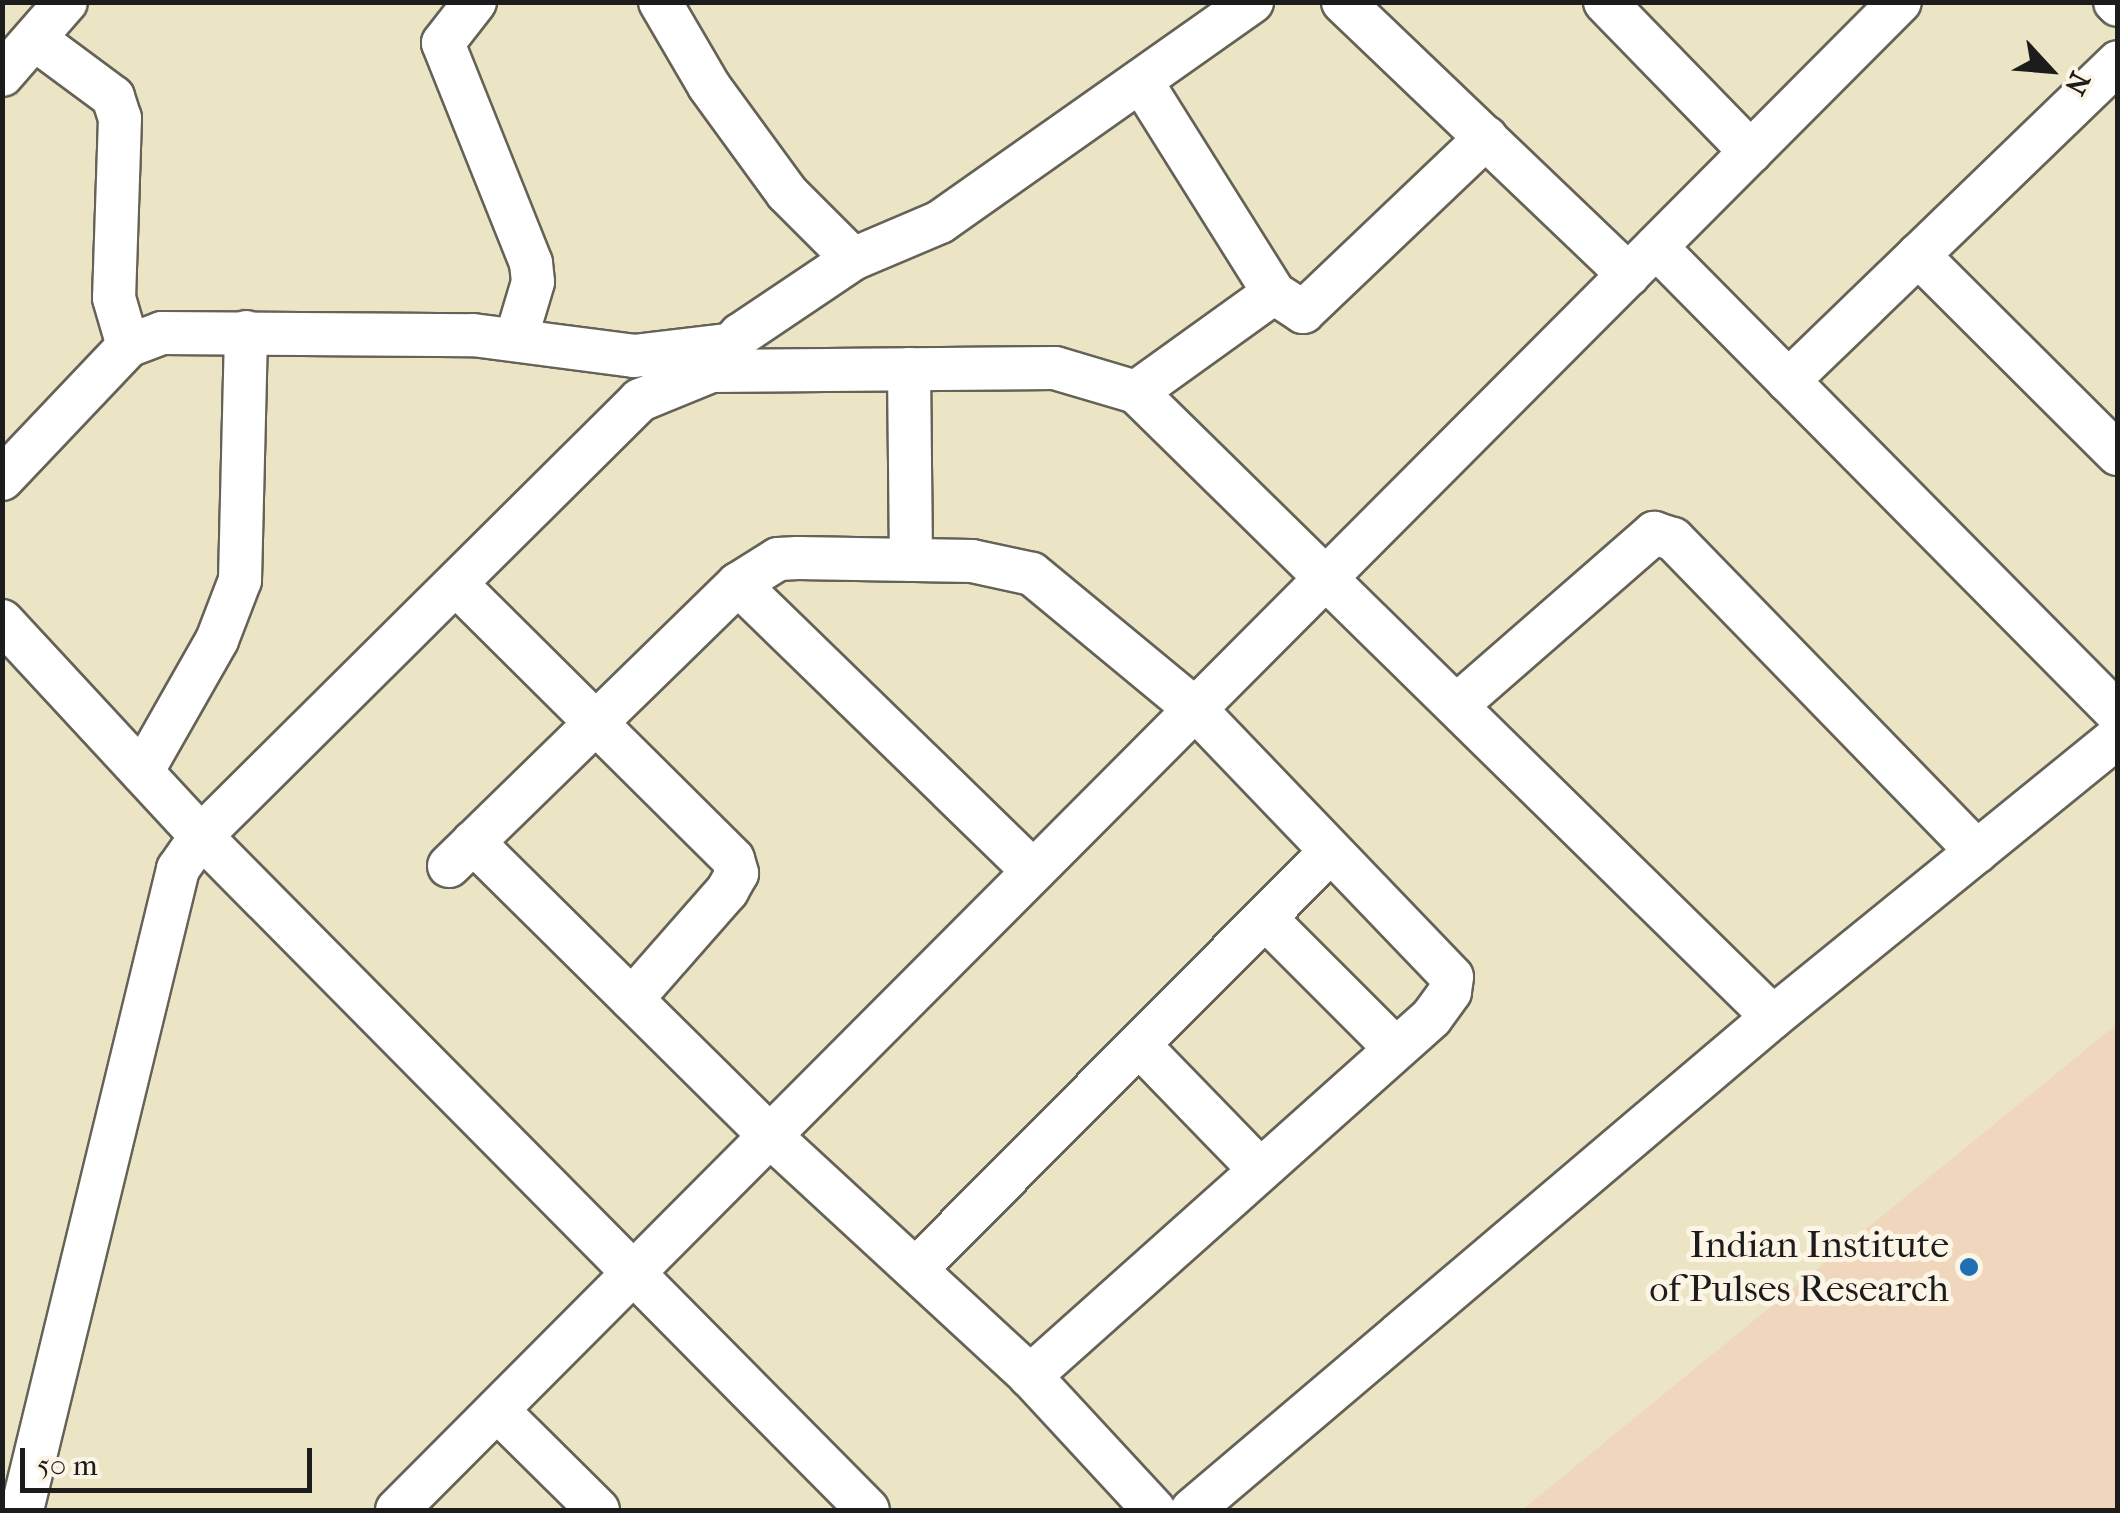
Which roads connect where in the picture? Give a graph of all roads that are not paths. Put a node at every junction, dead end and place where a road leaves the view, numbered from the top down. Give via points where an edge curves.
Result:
1 (66, 2) edge
2 (475, 2) edge
3 (660, 2) edge
4 (1252, 2) edge
5 (1343, 2) edge
6 (1621, 8) edge
7 (1882, 9) edge
8 (36, 40) junction
9 (2118, 62) edge
10 (2, 75) edge
11 (1141, 81) junction
12 (1486, 138) junction
13 (1751, 152) junction
14 (1918, 255) junction
15 (853, 259) junction
16 (1642, 261) junction
17 (1274, 293) junction
18 (246, 332) junction
19 (516, 339) junction
20 (128, 346) junction
21 (719, 358) junction
22 (908, 369) junction
23 (1788, 381) junction
24 (1136, 392) junction
25 (2118, 454) edge
26 (2, 479) edge
27 (911, 560) junction
28 (1324, 580) junction
29 (738, 584) junction
30 (458, 587) junction
31 (10, 646) edge
32 (1457, 705) junction
33 (1195, 709) junction
34 (2118, 714) edge
35 (596, 722) junction
36 (2118, 737) edge
37 (142, 772) junction
38 (202, 836) junction
39 (1330, 852) junction
40 (1977, 852) junction
41 (1033, 871) junction
42 (1264, 918) junction
43 (632, 999) junction
44 (1773, 1016) junction
45 (1139, 1044) junction
46 (1396, 1049) junction
47 (767, 1133) junction
48 (1259, 1169) junction
49 (918, 1267) junction
50 (634, 1272) junction
51 (1030, 1376) junction
52 (497, 1410) junction
53 (22, 1510) edge
54 (397, 1510) edge
55 (598, 1510) edge
56 (868, 1510) edge
57 (1154, 1510) edge
58 (1192, 1510) edge

1 - 8 street
2 - 19 street via 444,43 531,263 533,282
3 - 15 street via 708,86 787,193
4 - 11 street
5 - 12 street
6 - 13 street
7 - 13 street
8 - 10 street
8 - 20 street via 113,97 120,118 114,298
9 - 14 street
11 - 15 street via 940,222
11 - 17 street
12 - 16 street
12 - 17 street via 1318,303 1303,312
13 - 16 street
14 - 23 street
14 - 25 street
15 - 21 street
16 - 23 street
16 - 28 street
17 - 24 street
18 - 19 street
18 - 20 street via 162,333
18 - 37 street via 240,580 217,640
19 - 21 street via 634,356
20 - 26 street
21 - 22 street
21 - 30 street via 640,400
22 - 24 street via 1056,368
22 - 27 street
23 - 34 street
24 - 28 street
27 - 29 street via 778,560
27 - 33 street via 1005,564 1032,574
28 - 32 street
28 - 33 street
29 - 35 street
29 - 41 street
30 - 35 street
30 - 38 street
31 - 37 street
32 - 40 street via 1654,533 1673,539
32 - 44 street
33 - 39 street
33 - 41 street
35 - 43 street via 733,859 737,873
35 - 43 street via 461,854
36 - 40 street
37 - 38 street
38 - 50 street
38 - 53 street via 170,890
39 - 42 street
39 - 46 street via 1452,976 1450,992 1431,1018
40 - 44 street
41 - 47 street
42 - 45 street
42 - 46 street
43 - 47 street
44 - 58 street
45 - 48 street
45 - 49 street
46 - 48 street
47 - 49 street
47 - 50 street
48 - 51 street
49 - 51 street
50 - 52 street
50 - 56 street
51 - 57 street
52 - 54 street
52 - 55 street

